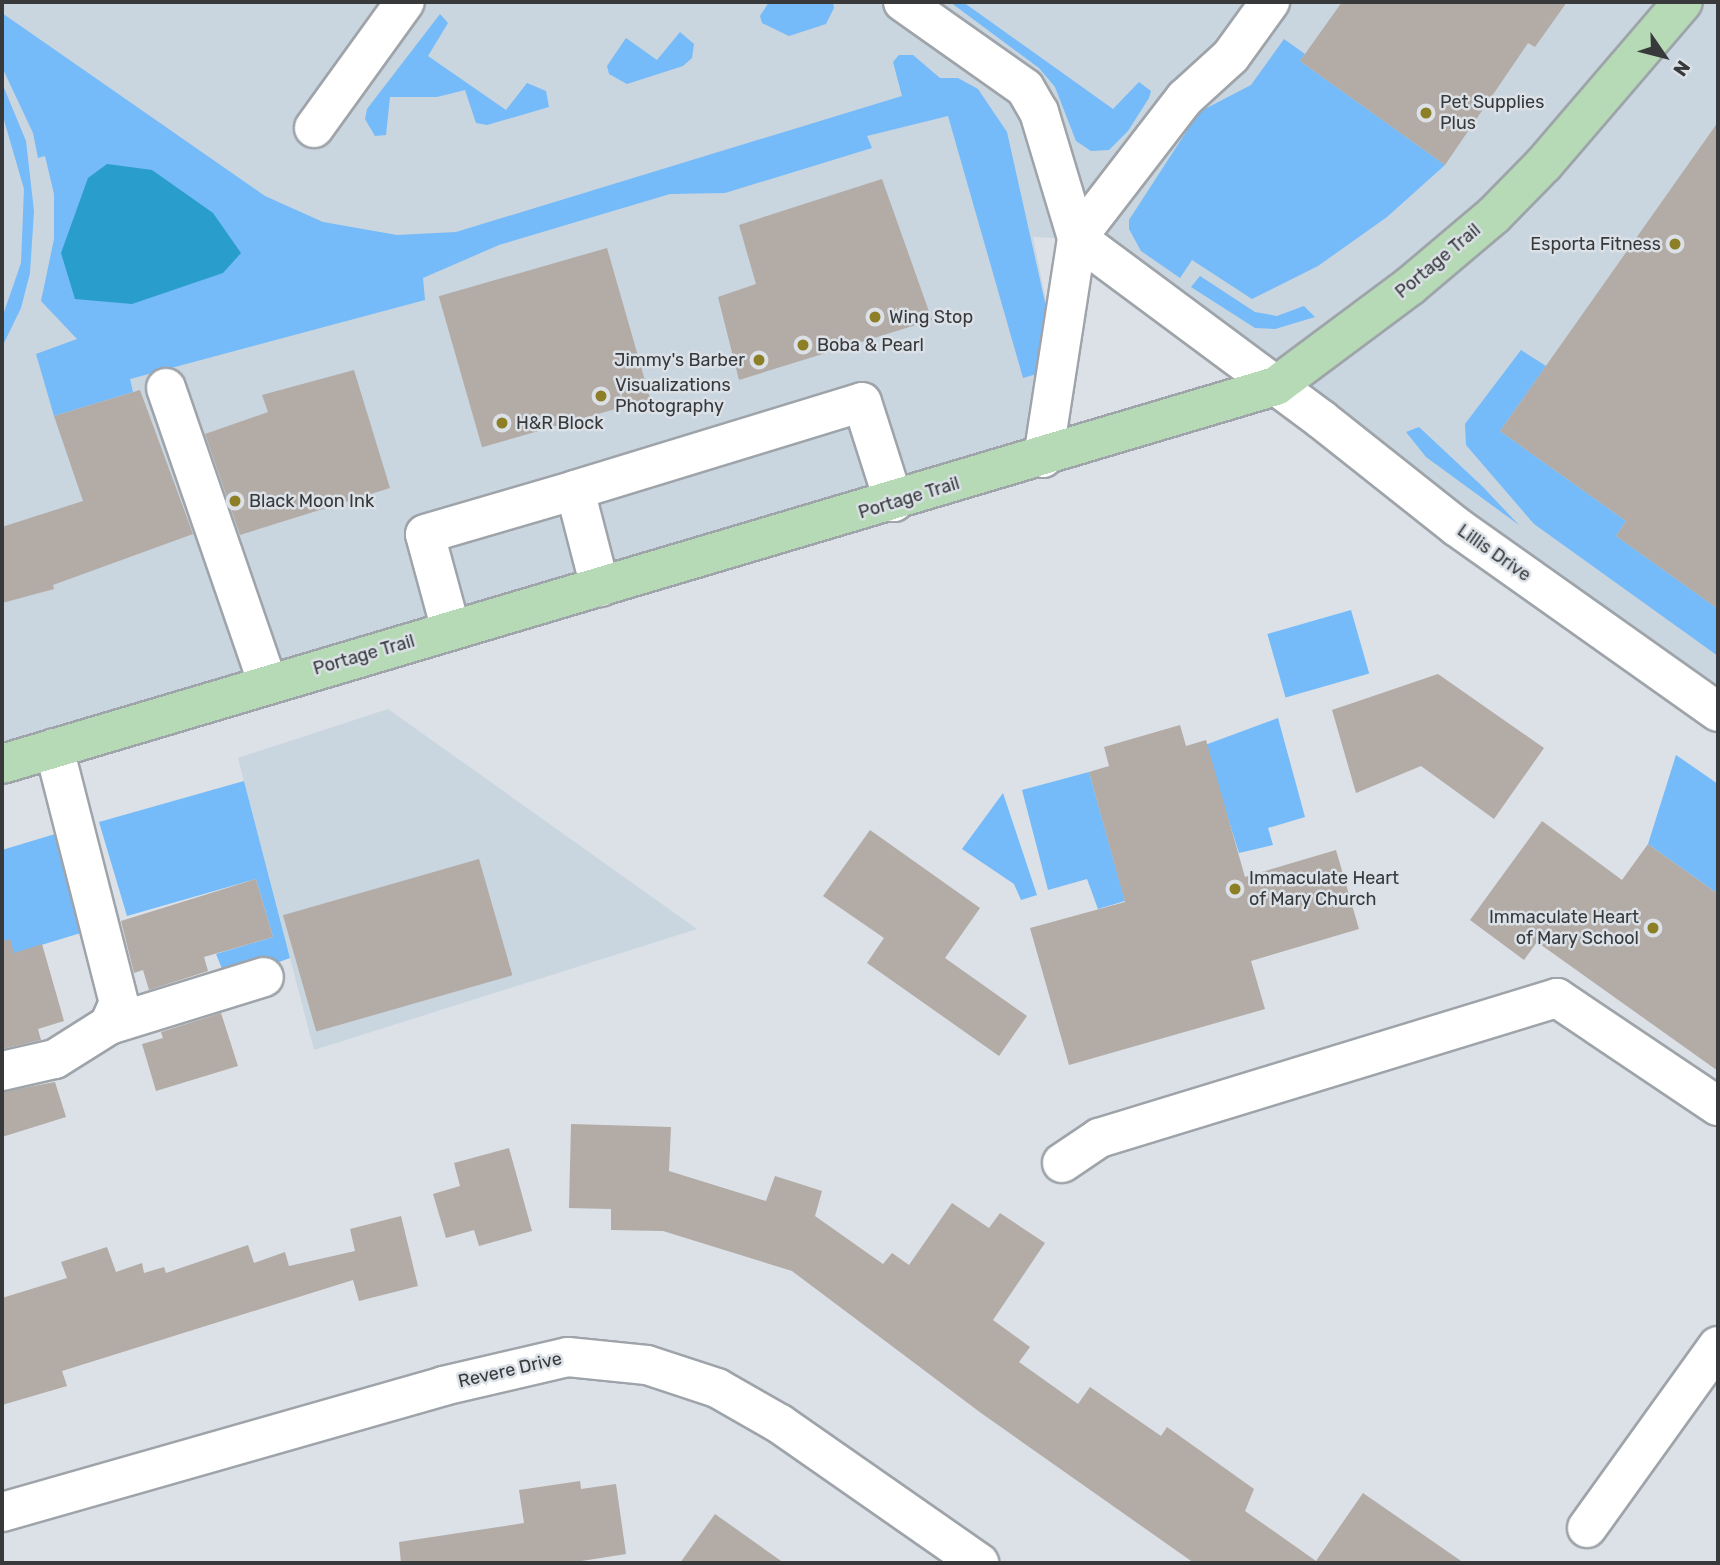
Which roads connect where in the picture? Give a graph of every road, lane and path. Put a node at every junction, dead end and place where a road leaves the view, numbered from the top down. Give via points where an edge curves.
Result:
1 (405, 2) edge
2 (903, 2) edge
3 (1270, 2) edge
4 (1682, 2) edge
5 (314, 128) dead end
6 (1077, 239) junction
7 (1276, 386) junction
8 (166, 388) dead end
9 (1043, 458) junction
10 (575, 490) junction
11 (894, 502) junction
12 (600, 587) junction
13 (451, 630) junction
14 (268, 684) junction
15 (1718, 712) edge
16 (54, 748) junction
17 (2, 764) edge
18 (264, 977) dead end
19 (109, 1025) junction
20 (2, 1071) edge
21 (1718, 1106) edge
22 (1062, 1163) dead end
23 (1718, 1346) edge
24 (2, 1512) edge
25 (1587, 1528) dead end
26 (979, 1563) edge

1 - 5 street
2 - 6 street via 1024,88 1038,112
3 - 6 street via 1231,57 1185,98
4 - 7 main road, Portage Trail via 1544,164 1494,215 1410,286
6 - 7 street, Lillis Drive
6 - 9 street
7 - 9 main road, Portage Trail
7 - 15 street, Lillis Drive via 1448,521
8 - 14 street
9 - 11 main road, Portage Trail
10 - 11 street via 862,402
10 - 12 street
10 - 13 street via 425,534
11 - 12 main road, Portage Trail
12 - 13 main road, Portage Trail
13 - 14 main road, Portage Trail
14 - 16 main road, Portage Trail
16 - 17 main road, Portage Trail
16 - 19 street via 119,1003
18 - 19 street
19 - 20 street via 55,1059
21 - 22 street via 1557,998 1099,1138
23 - 25 street
24 - 26 street, Revere Drive via 490,1373 579,1357 647,1365 717,1388 780,1424

